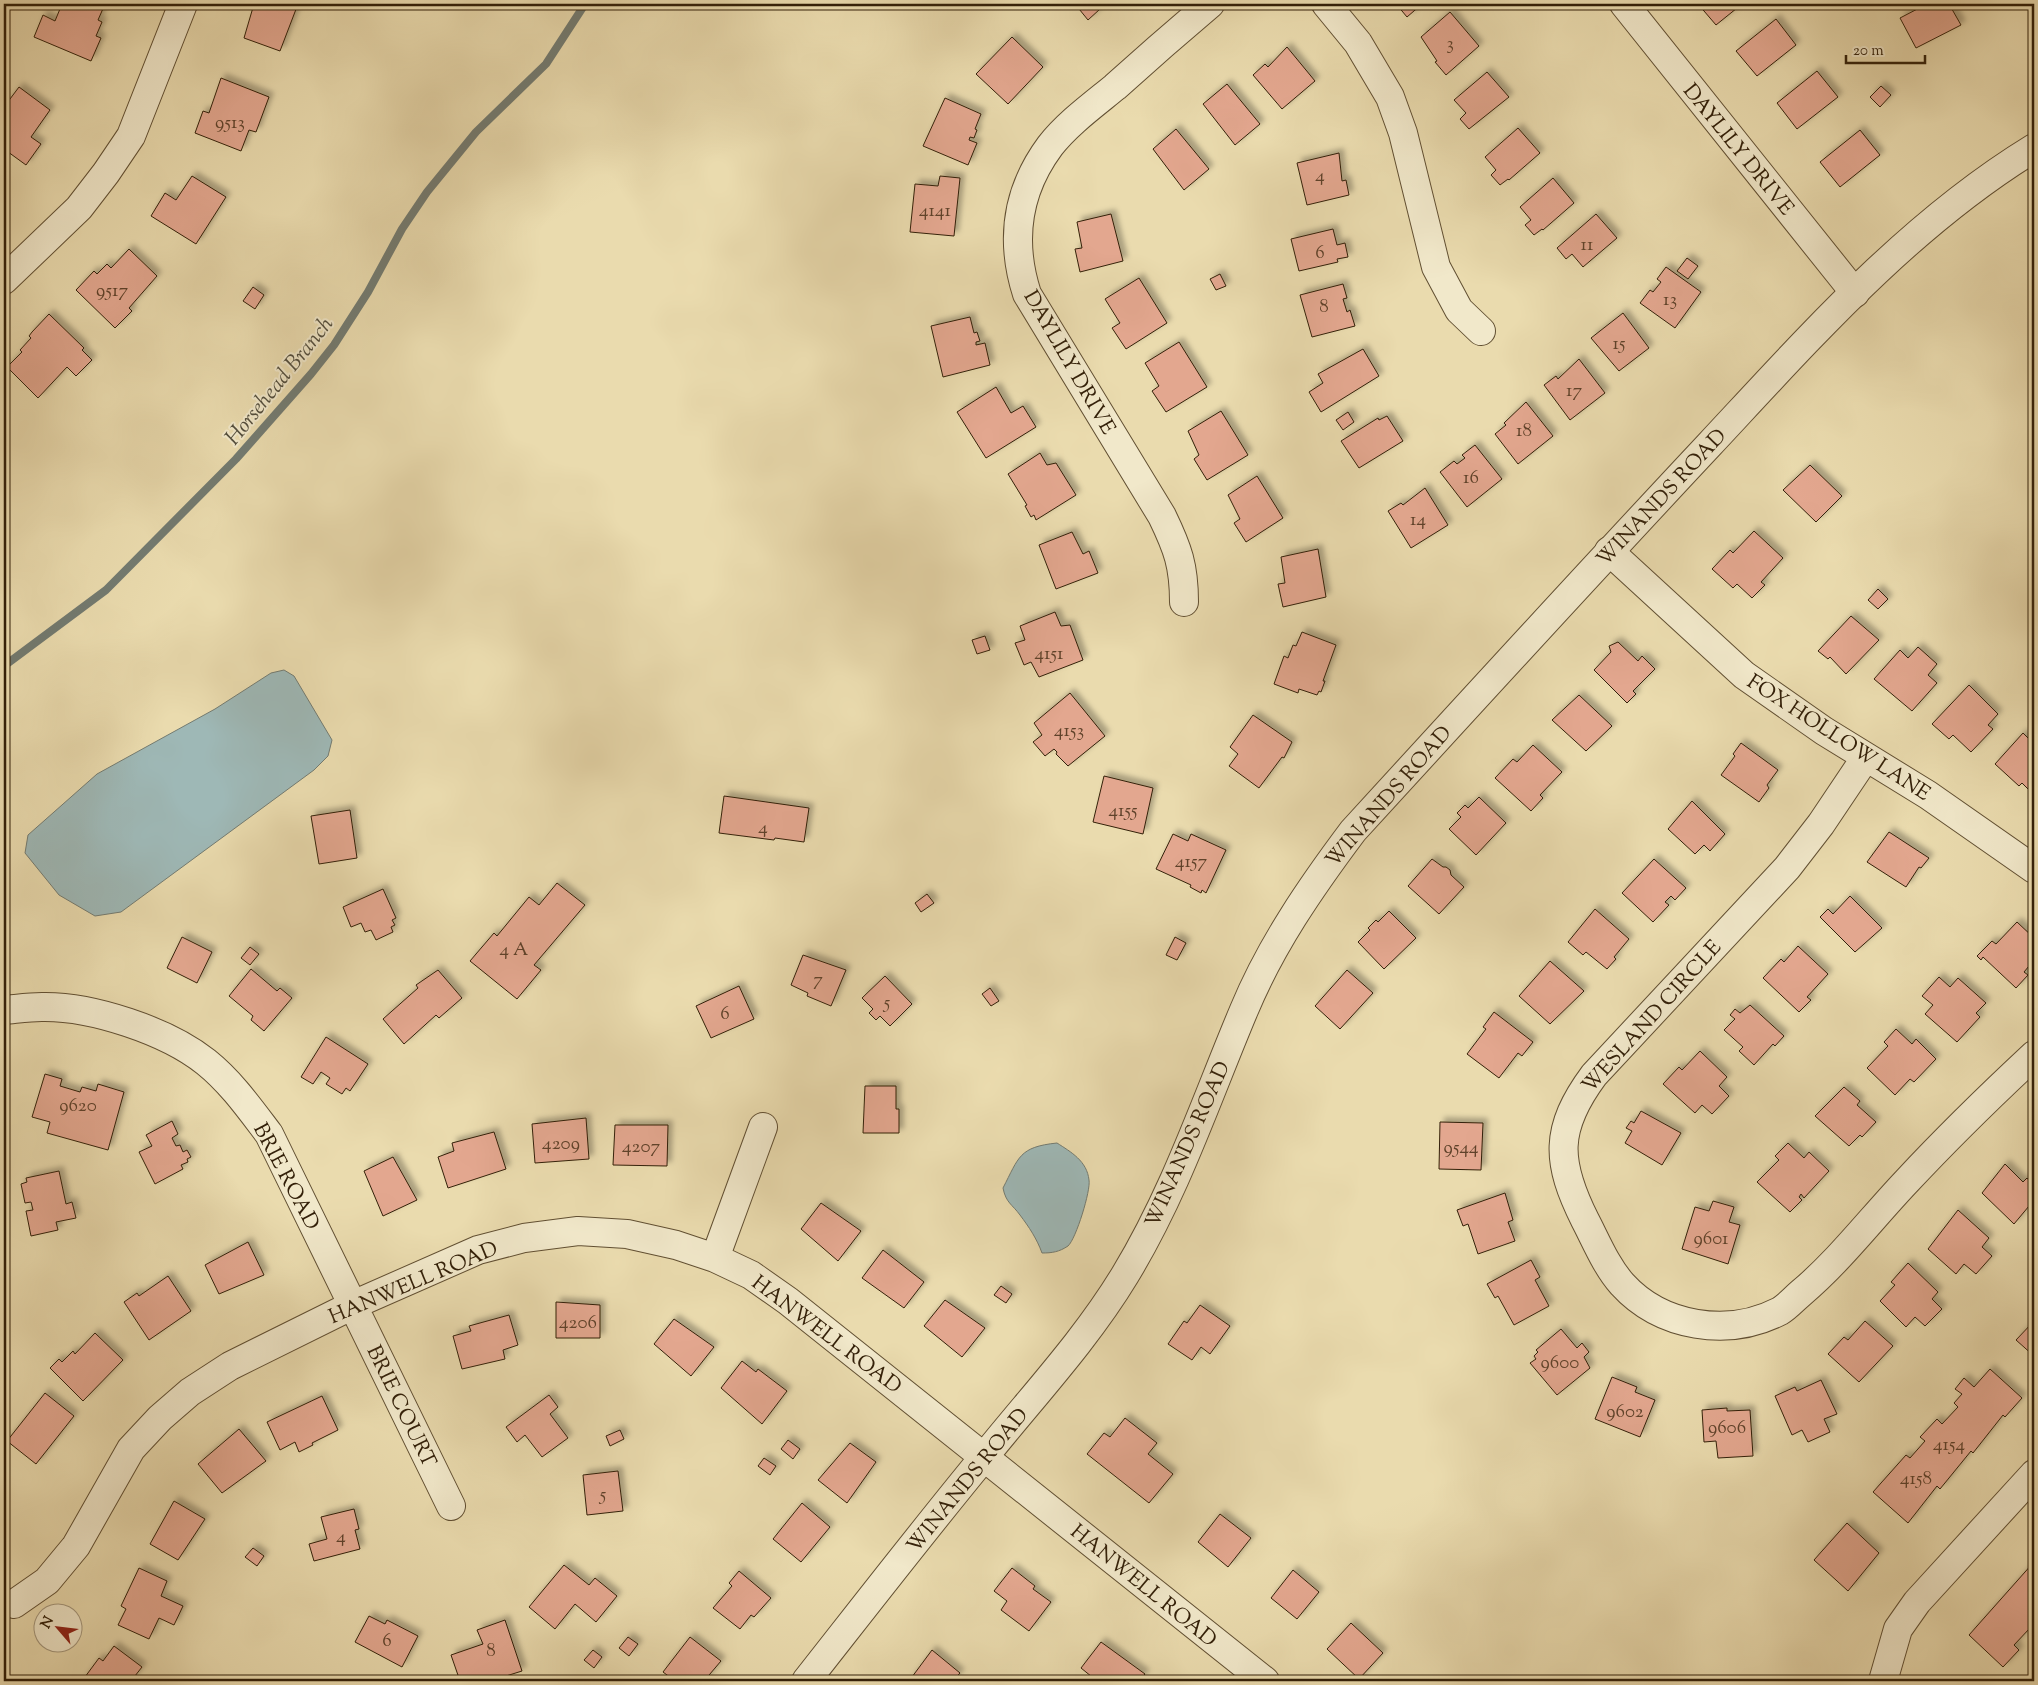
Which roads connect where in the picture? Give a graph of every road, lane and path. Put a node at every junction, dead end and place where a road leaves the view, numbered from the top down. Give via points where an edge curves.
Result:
1 (183, 4) edge
2 (1210, 4) edge
3 (1326, 4) edge
4 (1624, 4) edge
5 (2034, 148) edge
6 (4, 280) edge
7 (1855, 293) junction
8 (1481, 331) dead end
9 (1609, 551) junction
10 (1184, 602) dead end
11 (1866, 757) junction
12 (2034, 869) edge
13 (4, 1010) edge
14 (2034, 1055) edge
15 (763, 1127) dead end
16 (715, 1258) junction
17 (353, 1305) junction
18 (984, 1456) junction
19 (2034, 1474) edge
20 (451, 1506) dead end
21 (14, 1604) dead end
22 (806, 1681) edge
23 (1265, 1681) edge
24 (1883, 1681) edge

1 - 6 street via 131,136 79,208
2 - 10 street, DAYLILY DRIVE via 1051,145 1023,198 1017,231 1019,268 1027,294 1162,516 1182,564
3 - 8 street via 1358,43 1390,97 1403,133 1436,267 1459,310
4 - 7 street, DAYLILY DRIVE
5 - 7 street, WINANDS ROAD via 1960,198 1902,246
7 - 9 street, WINANDS ROAD
9 - 11 street, FOX HOLLOW LANE via 1744,675
9 - 18 street, WINANDS ROAD via 1353,831 1316,880 1281,936 1245,1008 1164,1207 1124,1277 1068,1357
11 - 12 street, FOX HOLLOW LANE
11 - 14 street, WESLAND CIRCLE via 1787,868 1594,1075 1579,1096 1563,1141 1564,1164 1570,1191 1602,1254 1621,1283 1650,1309 1680,1320 1714,1326 1743,1325 1781,1310 1815,1281 1983,1102
13 - 17 street, BRIE ROAD via 43,1007 83,1011 166,1038 206,1062 236,1092 269,1134
15 - 16 street
16 - 17 street, HANWELL ROAD via 627,1234 578,1231 524,1238 478,1250
16 - 18 street, HANWELL ROAD via 751,1275 788,1301
17 - 20 street, BRIE COURT
17 - 21 street, HANWELL ROAD via 230,1366 190,1392 160,1418 131,1449 76,1546 48,1581
18 - 22 street, WINANDS ROAD
18 - 23 street, HANWELL ROAD
19 - 24 street via 1917,1602 1898,1629

